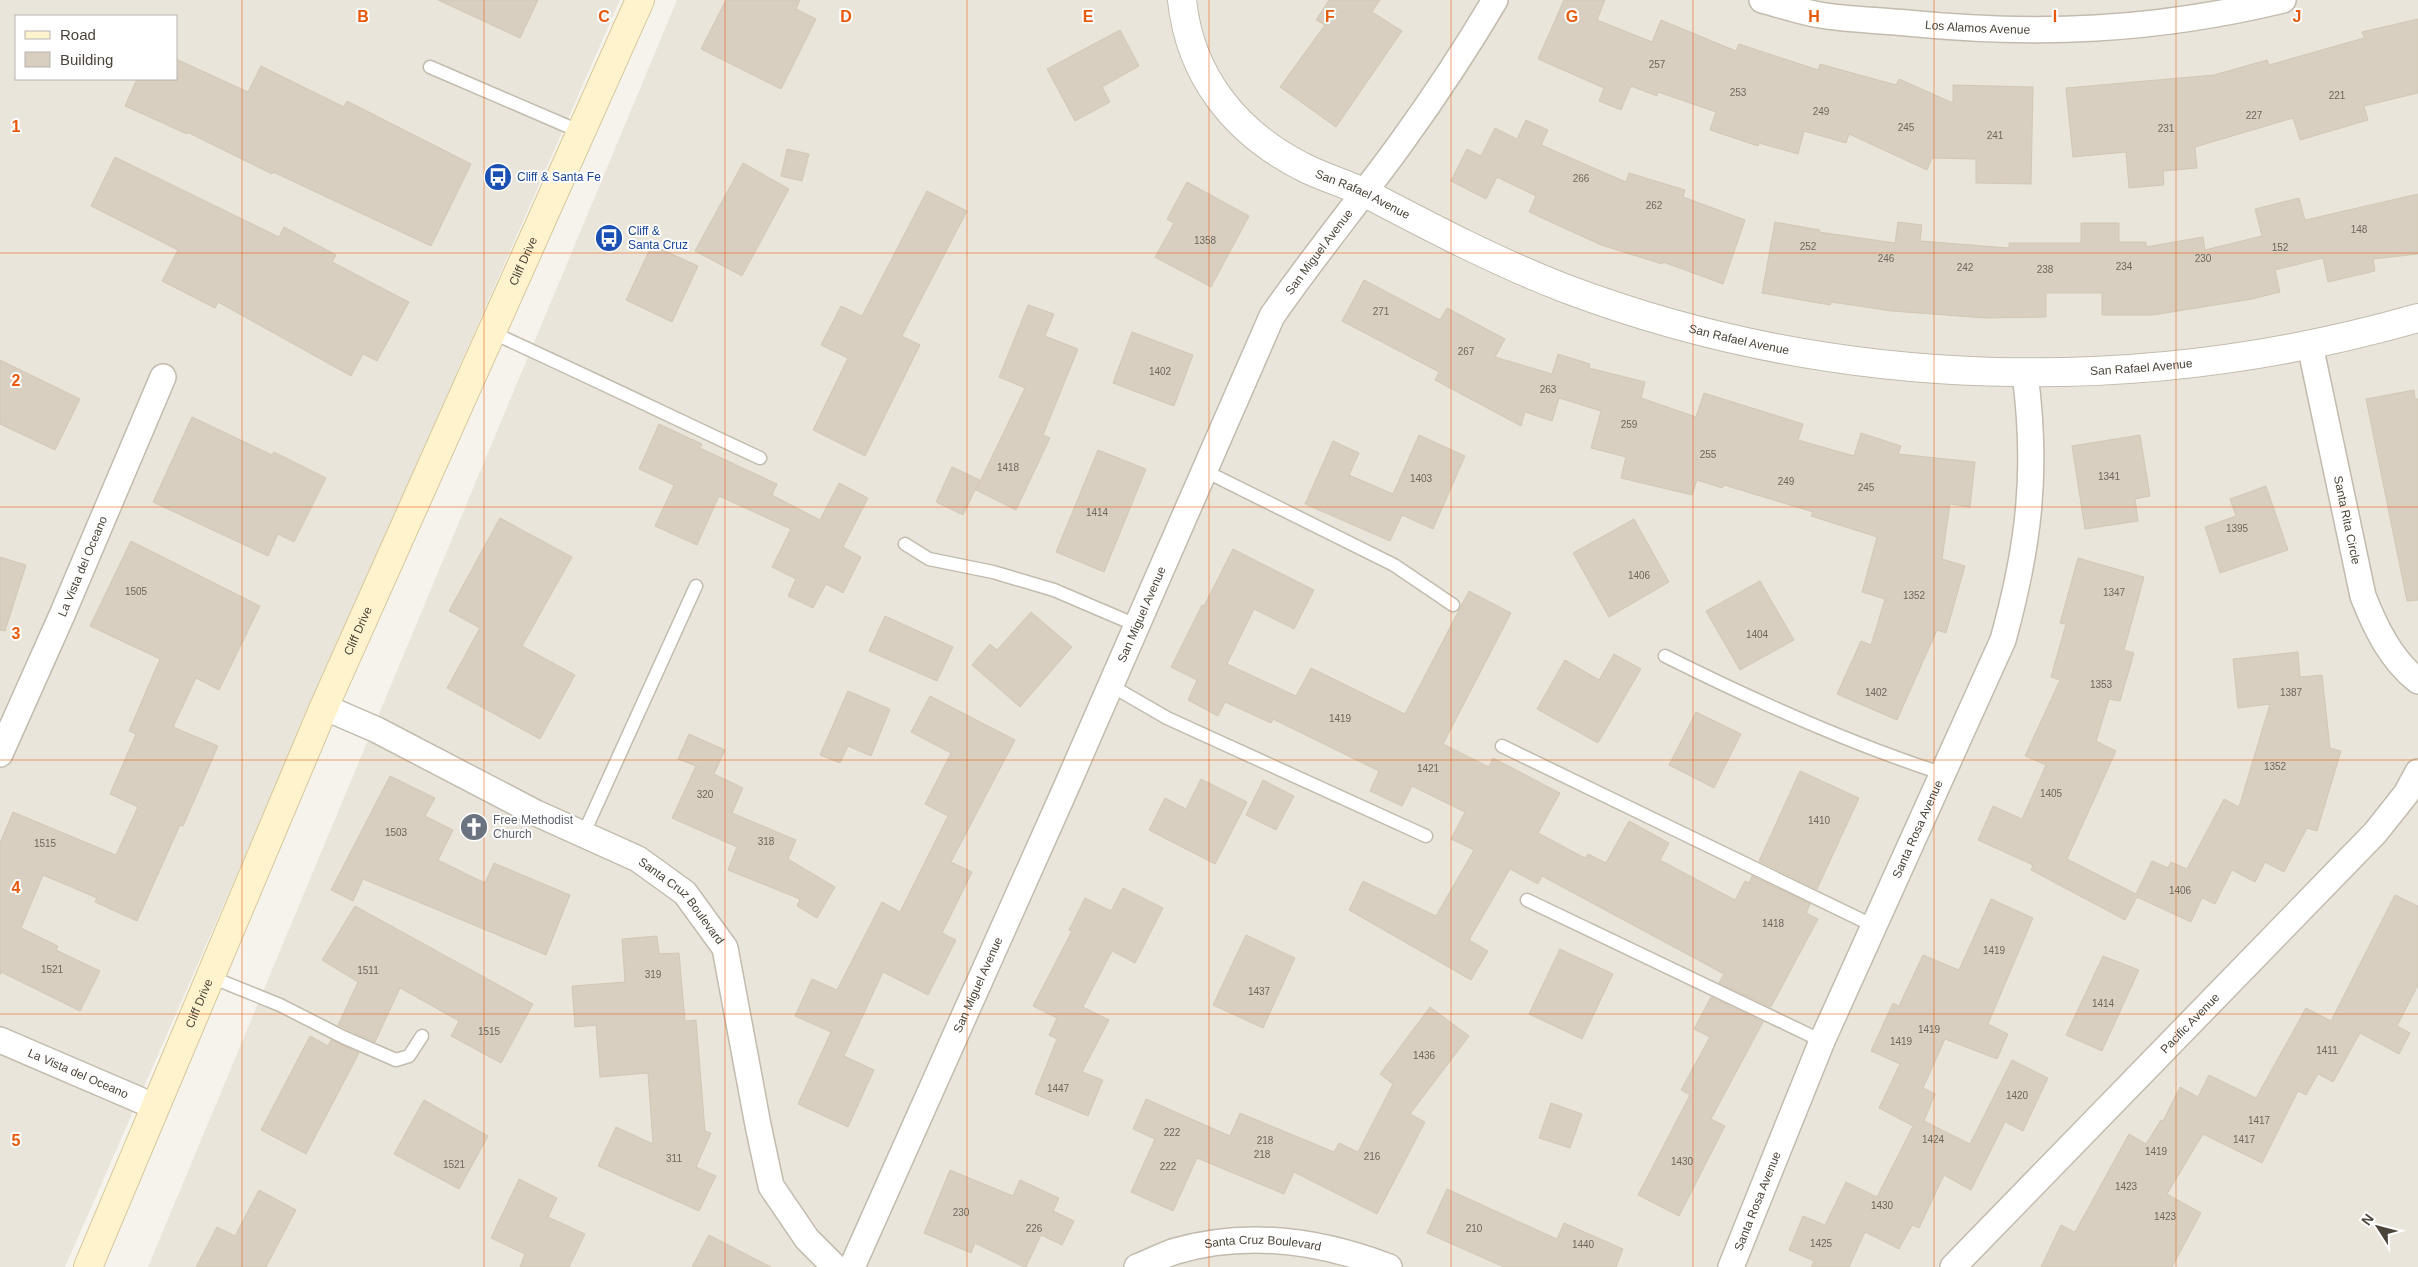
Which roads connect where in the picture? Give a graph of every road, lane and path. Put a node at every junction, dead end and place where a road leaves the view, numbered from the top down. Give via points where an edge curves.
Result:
1 (640, 0) edge
2 (1182, 0) edge
3 (1495, 0) edge
4 (1762, 0) edge
5 (2283, 0) edge
6 (430, 67) dead end
7 (581, 132) junction
8 (1364, 192) junction
9 (2418, 318) edge
10 (491, 332) junction
11 (2310, 345) junction
12 (2025, 374) junction
13 (163, 377) dead end
14 (760, 458) dead end
15 (1203, 470) junction
16 (905, 544) dead end
17 (696, 586) dead end
18 (1453, 605) dead end
19 (1136, 625) junction
20 (1665, 656) dead end
21 (2418, 680) edge
22 (1110, 685) junction
23 (324, 707) junction
24 (1502, 746) dead end
25 (0, 754) edge
26 (2418, 772) edge
27 (1944, 774) junction
28 (583, 835) junction
29 (1426, 836) dead end
30 (1527, 900) dead end
31 (1874, 926) junction
32 (211, 977) junction
33 (422, 1036) dead end
34 (0, 1040) edge
35 (1822, 1041) junction
36 (156, 1106) junction
37 (88, 1267) edge
38 (835, 1267) edge
39 (852, 1267) edge
40 (1137, 1267) edge
41 (1389, 1267) edge
42 (1731, 1267) edge
43 (1953, 1267) edge

1 - 7 main road, Cliff Drive
2 - 8 street, San Rafael Avenue via 1190,40 1203,71 1235,119 1267,147 1304,168
3 - 8 street, San Miguel Avenue via 1460,58
4 - 5 street, Los Alamos Avenue via 1820,15 1976,30 2064,31 2150,25
6 - 7 lane
7 - 10 main road, Cliff Drive
8 - 12 street, San Rafael Avenue via 1482,254 1564,288 1649,317 1735,340 1832,358 1930,369
8 - 15 street, San Miguel Avenue via 1272,316
9 - 11 street, San Rafael Avenue
10 - 14 lane
10 - 23 main road, Cliff Drive
11 - 12 street, San Rafael Avenue via 2129,370
11 - 21 street, Santa Rita Circle via 2363,596 2388,646
12 - 27 street, Santa Rosa Avenue via 2032,470 2028,527 2018,584 1994,662
13 - 25 street, La Vista del Oceano
15 - 18 lane via 1394,565
15 - 19 street, San Miguel Avenue
16 - 19 lane via 929,559 993,572 1054,590
17 - 28 lane
19 - 22 street, San Miguel Avenue
20 - 27 lane via 1744,695 1892,757
22 - 29 lane via 1166,718
22 - 39 street, San Miguel Avenue
23 - 28 street, Santa Cruz Boulevard via 377,730
23 - 32 main road, Cliff Drive
24 - 31 lane
26 - 43 street, Pacific Avenue via 2376,834
27 - 31 street, Santa Rosa Avenue
28 - 38 street, Santa Cruz Boulevard via 638,859 685,893 724,948 771,1186 807,1239
30 - 35 lane
31 - 35 street, Santa Rosa Avenue
32 - 33 lane via 280,1005 396,1060 409,1056
32 - 36 main road, Cliff Drive
34 - 36 street, La Vista del Oceano
35 - 42 street, Santa Rosa Avenue
36 - 37 main road, Cliff Drive
40 - 41 street, Santa Cruz Boulevard via 1176,1252 1216,1242 1253,1240 1308,1243 1358,1255

